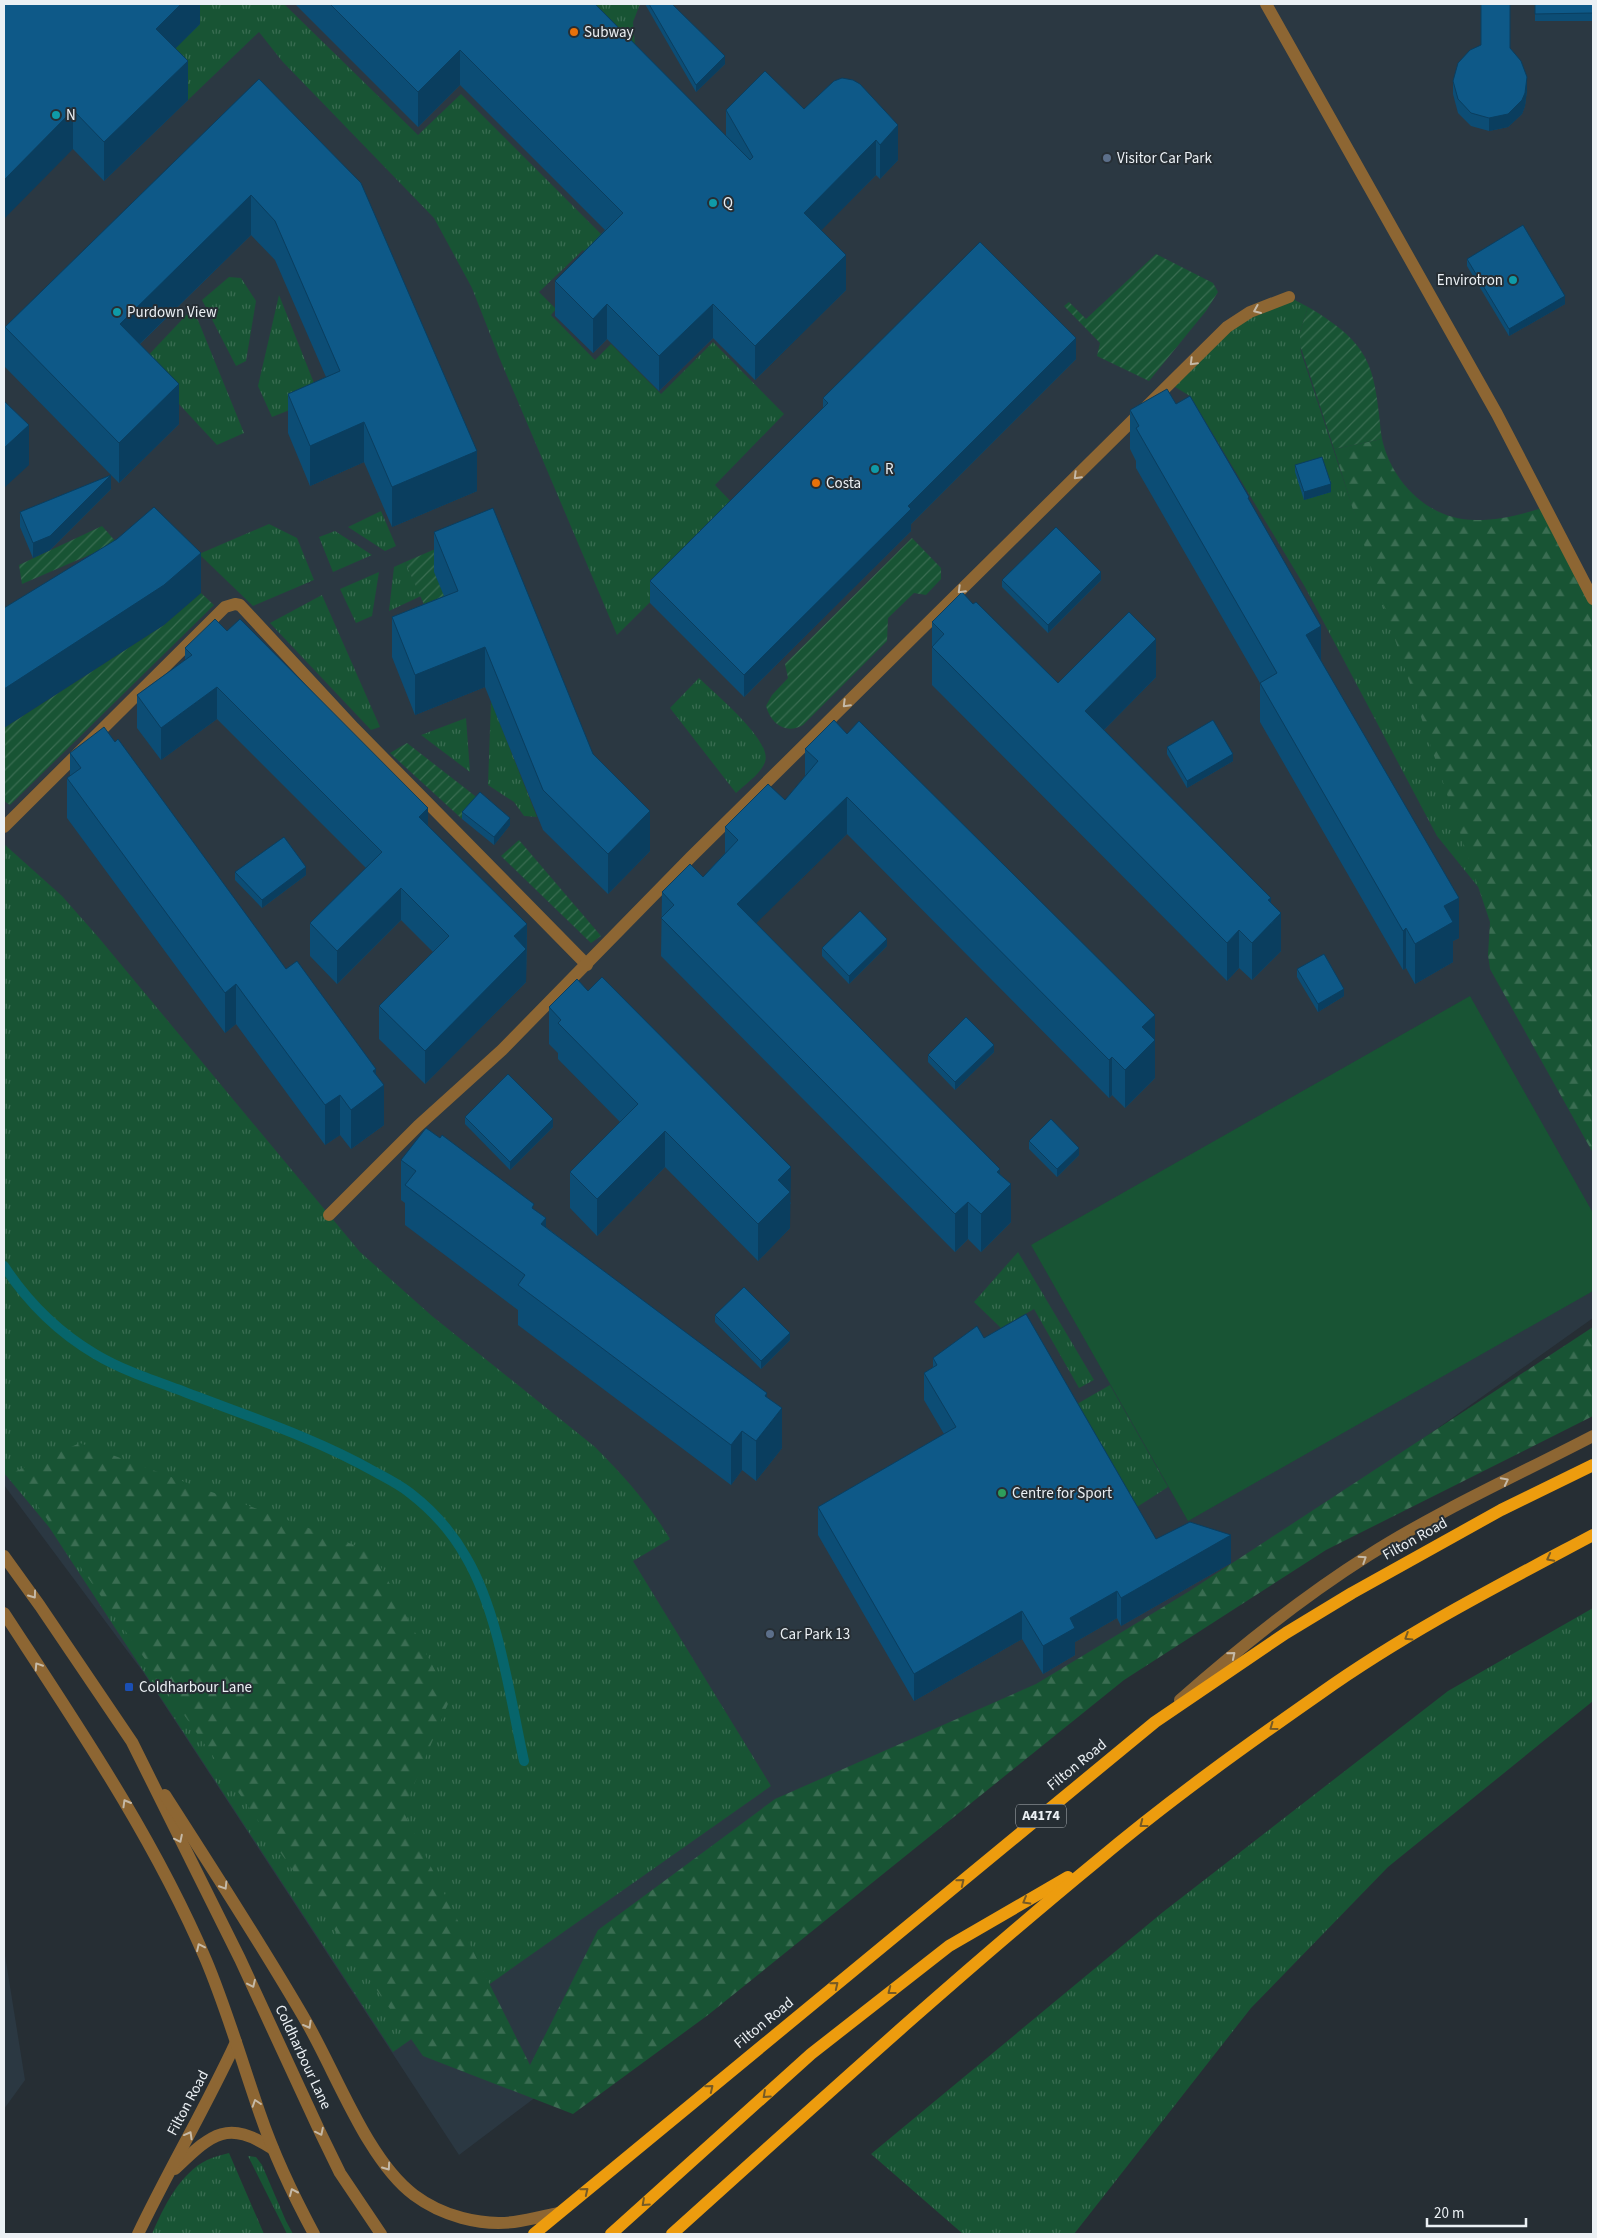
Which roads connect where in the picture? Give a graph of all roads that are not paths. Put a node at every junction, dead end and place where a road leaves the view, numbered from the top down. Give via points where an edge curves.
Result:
1 (1266, 4) edge
2 (1289, 297) dead end
3 (1593, 599) edge
4 (4, 827) edge
5 (587, 965) junction
6 (329, 1215) dead end
7 (1593, 1436) edge
8 (1593, 1465) edge
9 (1593, 1535) edge
10 (4, 1556) edge
11 (4, 1613) edge
12 (1155, 1722) junction
13 (132, 1742) junction
14 (1098, 1859) junction
15 (236, 2042) junction
16 (273, 2149) junction
17 (166, 2178) junction
18 (558, 2213) junction
19 (138, 2234) edge
20 (314, 2234) edge
21 (381, 2234) edge
22 (534, 2234) edge
23 (611, 2234) edge
24 (672, 2234) edge

1 - 3 street via 1497,414
2 -> 5 street via 1250,312 1227,327 698,850
4 - 5 street via 225,607 240,605 354,728
5 - 6 street
12 -> 7 street via 1252,1638 1349,1568 1436,1517
8 - 12 main road, Filton Road / A4174 via 1501,1510 1352,1593 1286,1632
9 -> 14 main road via 1438,1618 1323,1691
10 -> 13 street, Coldharbour Lane
15 -> 11 street via 206,1960 153,1850 96,1754
18 -> 12 main road, Filton Road / A4174
13 -> 18 street via 267,1956 308,2025 373,2148 392,2174 414,2195 434,2207 476,2222 516,2222
13 -> 21 street, Coldharbour Lane via 240,1960 340,2173
14 -> 23 main road via 949,1946 811,2054
14 - 24 main road via 981,1958
16 -> 15 street
17 -> 15 street, Filton Road
16 - 17 street, Filton Road via 242,2133 221,2134 203,2143
20 -> 16 street
17 - 19 street, Filton Road
18 - 22 main road, Filton Road / A4174

